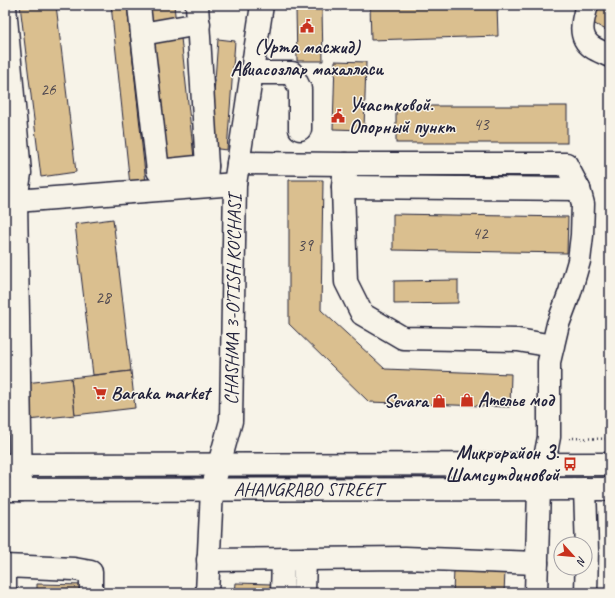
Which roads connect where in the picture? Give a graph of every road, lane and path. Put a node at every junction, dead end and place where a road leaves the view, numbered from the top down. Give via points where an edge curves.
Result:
1 (139, 5) edge
2 (262, 5) edge
3 (587, 5) edge
4 (5, 7) edge
5 (198, 15) edge
6 (142, 34) junction
7 (610, 56) edge
8 (252, 73) junction
9 (300, 129) dead end
10 (345, 164) junction
11 (236, 173) junction
12 (207, 176) junction
13 (343, 187) junction
14 (579, 189) junction
15 (16, 201) junction
16 (552, 346) junction
17 (548, 437) junction
18 (610, 439) edge
19 (219, 464) junction
20 (544, 464) junction
21 (610, 464) edge
22 (12, 465) edge
23 (538, 489) junction
24 (585, 489) junction
25 (610, 489) edge
26 (13, 490) edge
27 (212, 490) junction
28 (283, 559) junction
29 (305, 559) junction
30 (208, 560) junction
31 (537, 563) junction
32 (5, 567) edge
33 (5, 593) edge
34 (91, 593) edge
35 (207, 593) edge
36 (282, 593) edge
37 (304, 593) edge
38 (536, 593) edge
39 (586, 593) edge

1 - 6 main road
2 - 8 main road, CHASHMA 3-O'TISH KO'CHASI
3 - 7 main road via 583,34 591,47
4 - 15 main road via 20,173
5 - 6 main road
5 - 12 main road
6 - 12 main road via 158,171
8 - 9 main road via 292,73 300,90
8 - 11 main road, CHASHMA 3-O'TISH KO'CHASI
10 - 11 main road
10 - 13 main road
10 - 14 main road via 566,164
11 - 12 main road
11 - 19 main road, CHASHMA 3-O'TISH KO'CHASI via 231,421
12 - 15 main road
13 - 14 main road
13 - 16 main road via 346,282 362,314 403,338 518,340
14 - 16 main road via 583,204 579,262
15 - 22 main road
16 - 17 main road via 549,362
17 - 18 path
17 - 20 main road
19 - 20 main road, AHANGRABO STREET
19 - 22 main road, AHANGRABO STREET
19 - 27 main road, CHASHMA 3-O'TISH KO'CHASI
20 - 21 main road, AHANGRABO STREET
20 - 23 main road
22 - 26 main road
23 - 24 main road, AHANGRABO STREET
23 - 27 main road, AHANGRABO STREET
23 - 31 main road
24 - 25 main road, AHANGRABO STREET
24 - 39 main road
26 - 27 main road, AHANGRABO STREET
27 - 30 main road, CHASHMA 3-O'TISH KO'CHASI
28 - 29 main road
28 - 30 main road
28 - 36 main road
29 - 31 main road via 405,558
29 - 37 main road
30 - 35 main road, CHASHMA 3-O'TISH KO'CHASI
31 - 38 main road
32 - 33 main road
32 - 34 main road via 74,569 91,572

